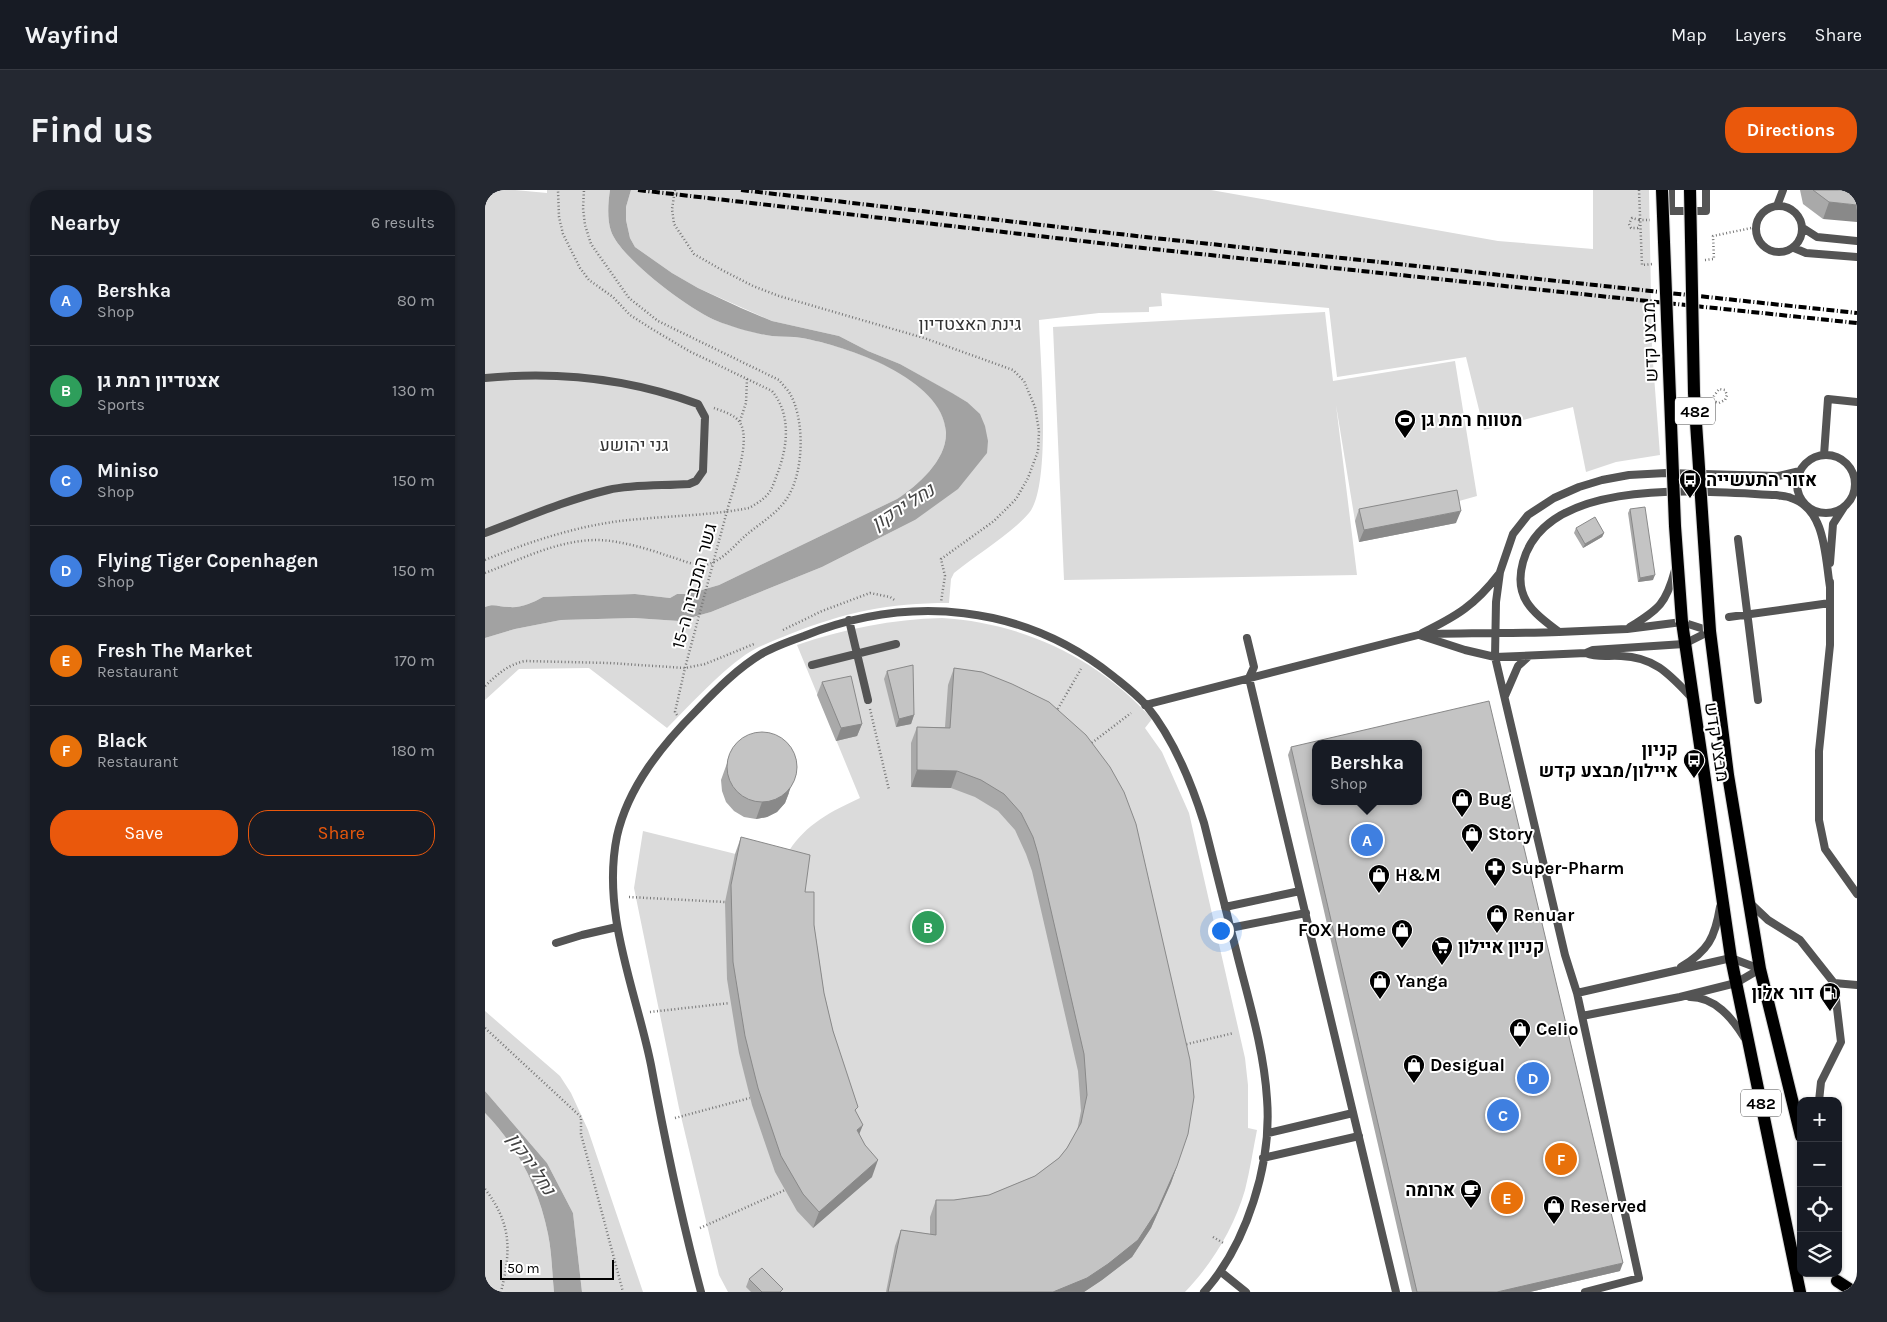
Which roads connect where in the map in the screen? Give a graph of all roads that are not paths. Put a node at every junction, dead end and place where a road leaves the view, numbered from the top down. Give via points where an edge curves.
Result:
1 (1662, 190) edge
2 (1671, 190) edge
3 (1690, 190) edge
4 (1706, 190) edge
5 (1783, 190) edge
6 (1777, 206) junction
7 (1803, 228) junction
8 (1857, 240) edge
9 (1794, 248) junction
10 (1857, 256) edge
11 (485, 378) edge
12 (1857, 402) edge
13 (1824, 455) junction
14 (1800, 471) junction
15 (1855, 476) edge
16 (1807, 506) junction
17 (1844, 506) junction
18 (485, 533) edge
19 (1738, 539) dead end
20 (1678, 559) junction
21 (1500, 572) junction
22 (1830, 586) junction
23 (1830, 603) junction
24 (1748, 614) junction
25 (1729, 617) dead end
26 (849, 620) junction
27 (1682, 622) junction
28 (1627, 628) junction
29 (1709, 631) junction
30 (1559, 632) junction
31 (1495, 634) junction
32 (1418, 635) junction
33 (1247, 638) dead end
34 (896, 644) dead end
35 (1684, 644) junction
36 (1618, 652) junction
37 (857, 654) junction
38 (1529, 656) junction
39 (1495, 657) junction
40 (812, 665) dead end
41 (1249, 678) junction
42 (1505, 696) junction
43 (1692, 699) junction
44 (868, 700) road end
45 (1758, 700) dead end
46 (1145, 705) junction
47 (1300, 890) junction
48 (1857, 894) edge
49 (1722, 895) junction
50 (1749, 901) junction
51 (1225, 907) junction
52 (1305, 912) junction
53 (617, 928) junction
54 (1230, 928) junction
55 (556, 943) dead end
56 (1731, 958) junction
57 (1760, 969) junction
58 (1673, 972) junction
59 (1736, 983) junction
60 (1835, 983) junction
61 (1857, 985) edge
62 (1577, 993) junction
63 (1680, 997) junction
64 (1582, 1016) junction
65 (1748, 1044) junction
66 (1819, 1097) edge
67 (1353, 1113) junction
68 (1797, 1120) edge
69 (1268, 1132) junction
70 (1359, 1136) junction
71 (1263, 1158) junction
72 (1221, 1272) junction
73 (1837, 1282) edge
74 (701, 1292) edge
75 (1205, 1292) edge
76 (1246, 1292) edge
77 (1396, 1292) edge
78 (1585, 1292) edge
79 (1800, 1292) edge
80 (1854, 1292) edge

1 - 20 main road, מבצע קדש / 482, bridge
2 - 4 lane via 1671,211 1706,211
3 - 29 main road, מבצע קדש / 482, bridge via 1694,393
5 - 6 lane
6 - 7 lane via 1785,206 1797,214
6 - 9 lane via 1760,215 1757,235 1772,252
7 - 8 lane via 1817,237
7 - 9 lane via 1800,242
9 - 10 lane via 1806,253
11 - 18 lane via 542,375 611,381 680,397 698,404 705,417 703,471 696,481 609,490 581,497
12 - 13 lane via 1828,399
13 - 14 lane via 1810,460
13 - 15 lane via 1845,463
14 - 16 lane via 1797,490
14 - 21 lane via 1778,476 1629,475 1579,487 1528,515 1513,534
15 - 17 lane via 1854,493
16 - 17 lane via 1816,512 1826,513 1836,512
16 - 22 lane via 1818,522
16 - 30 lane via 1792,498 1776,495 1667,491 1606,498 1563,514 1541,529 1530,544 1519,574 1525,601 1534,613
17 - 22 lane via 1833,524 1830,539
19 - 24 lane
20 - 27 main road, מבצע קדש / 482, bridge
20 - 28 lane, bridge via 1665,599 1658,608
21 - 31 lane
21 - 32 lane via 1468,608
22 - 23 lane
23 - 24 lane
23 - 48 lane via 1819,750 1819,820 1825,848
24 - 25 lane
24 - 45 lane
26 - 37 lane
26 - 46 lane via 893,612 940,611 981,615 1013,623 1088,657
26 - 53 lane via 765,652 739,670 683,724 656,756 640,781 618,834 613,862
27 - 28 lane
27 - 29 lane
27 - 35 main road, מבצע קדש / 482
28 - 30 lane
29 - 35 lane
29 - 50 main road, מבצע קדש / 482
30 - 31 lane
31 - 32 lane
31 - 39 lane
32 - 39 lane
32 - 41 lane
33 - 41 lane via 1255,667
34 - 37 lane
35 - 36 lane
35 - 43 main road, מבצע קדש / 482
36 - 38 lane via 1594,656 1586,653
36 - 43 lane via 1657,665
37 - 40 lane
37 - 44 lane
38 - 39 lane
38 - 42 lane via 1518,666
39 - 42 lane
41 - 46 lane
41 - 47 lane
42 - 62 lane via 1563,947
43 - 49 main road, מבצע קדש / 482
46 - 51 lane via 1163,729 1194,791
47 - 51 lane
47 - 52 lane
49 - 56 main road, מבצע קדש / 482
49 - 58 lane via 1713,938 1694,959
50 - 57 main road, מבצע קדש / 482
50 - 60 lane via 1768,920 1800,940
51 - 54 lane
52 - 54 lane
52 - 67 lane
53 - 55 lane
53 - 74 lane
54 - 69 lane via 1263,1065
56 - 57 lane
56 - 58 lane
56 - 59 main road, מבצע קדש / 482
57 - 59 lane
57 - 68 main road, מבצע קדש / 482
58 - 62 lane
59 - 63 lane
59 - 65 main road, מבצע קדש / 482
60 - 61 lane
60 - 66 lane via 1841,1042 1821,1082
62 - 64 lane
63 - 64 lane
63 - 65 lane via 1695,997 1724,1010
64 - 78 lane via 1639,1278
65 - 79 main road, מבצע קדש / 482
67 - 69 lane
67 - 70 lane
69 - 71 lane
70 - 71 lane
70 - 77 lane
71 - 72 lane via 1243,1230
72 - 75 lane
72 - 76 lane
73 - 80 main road

